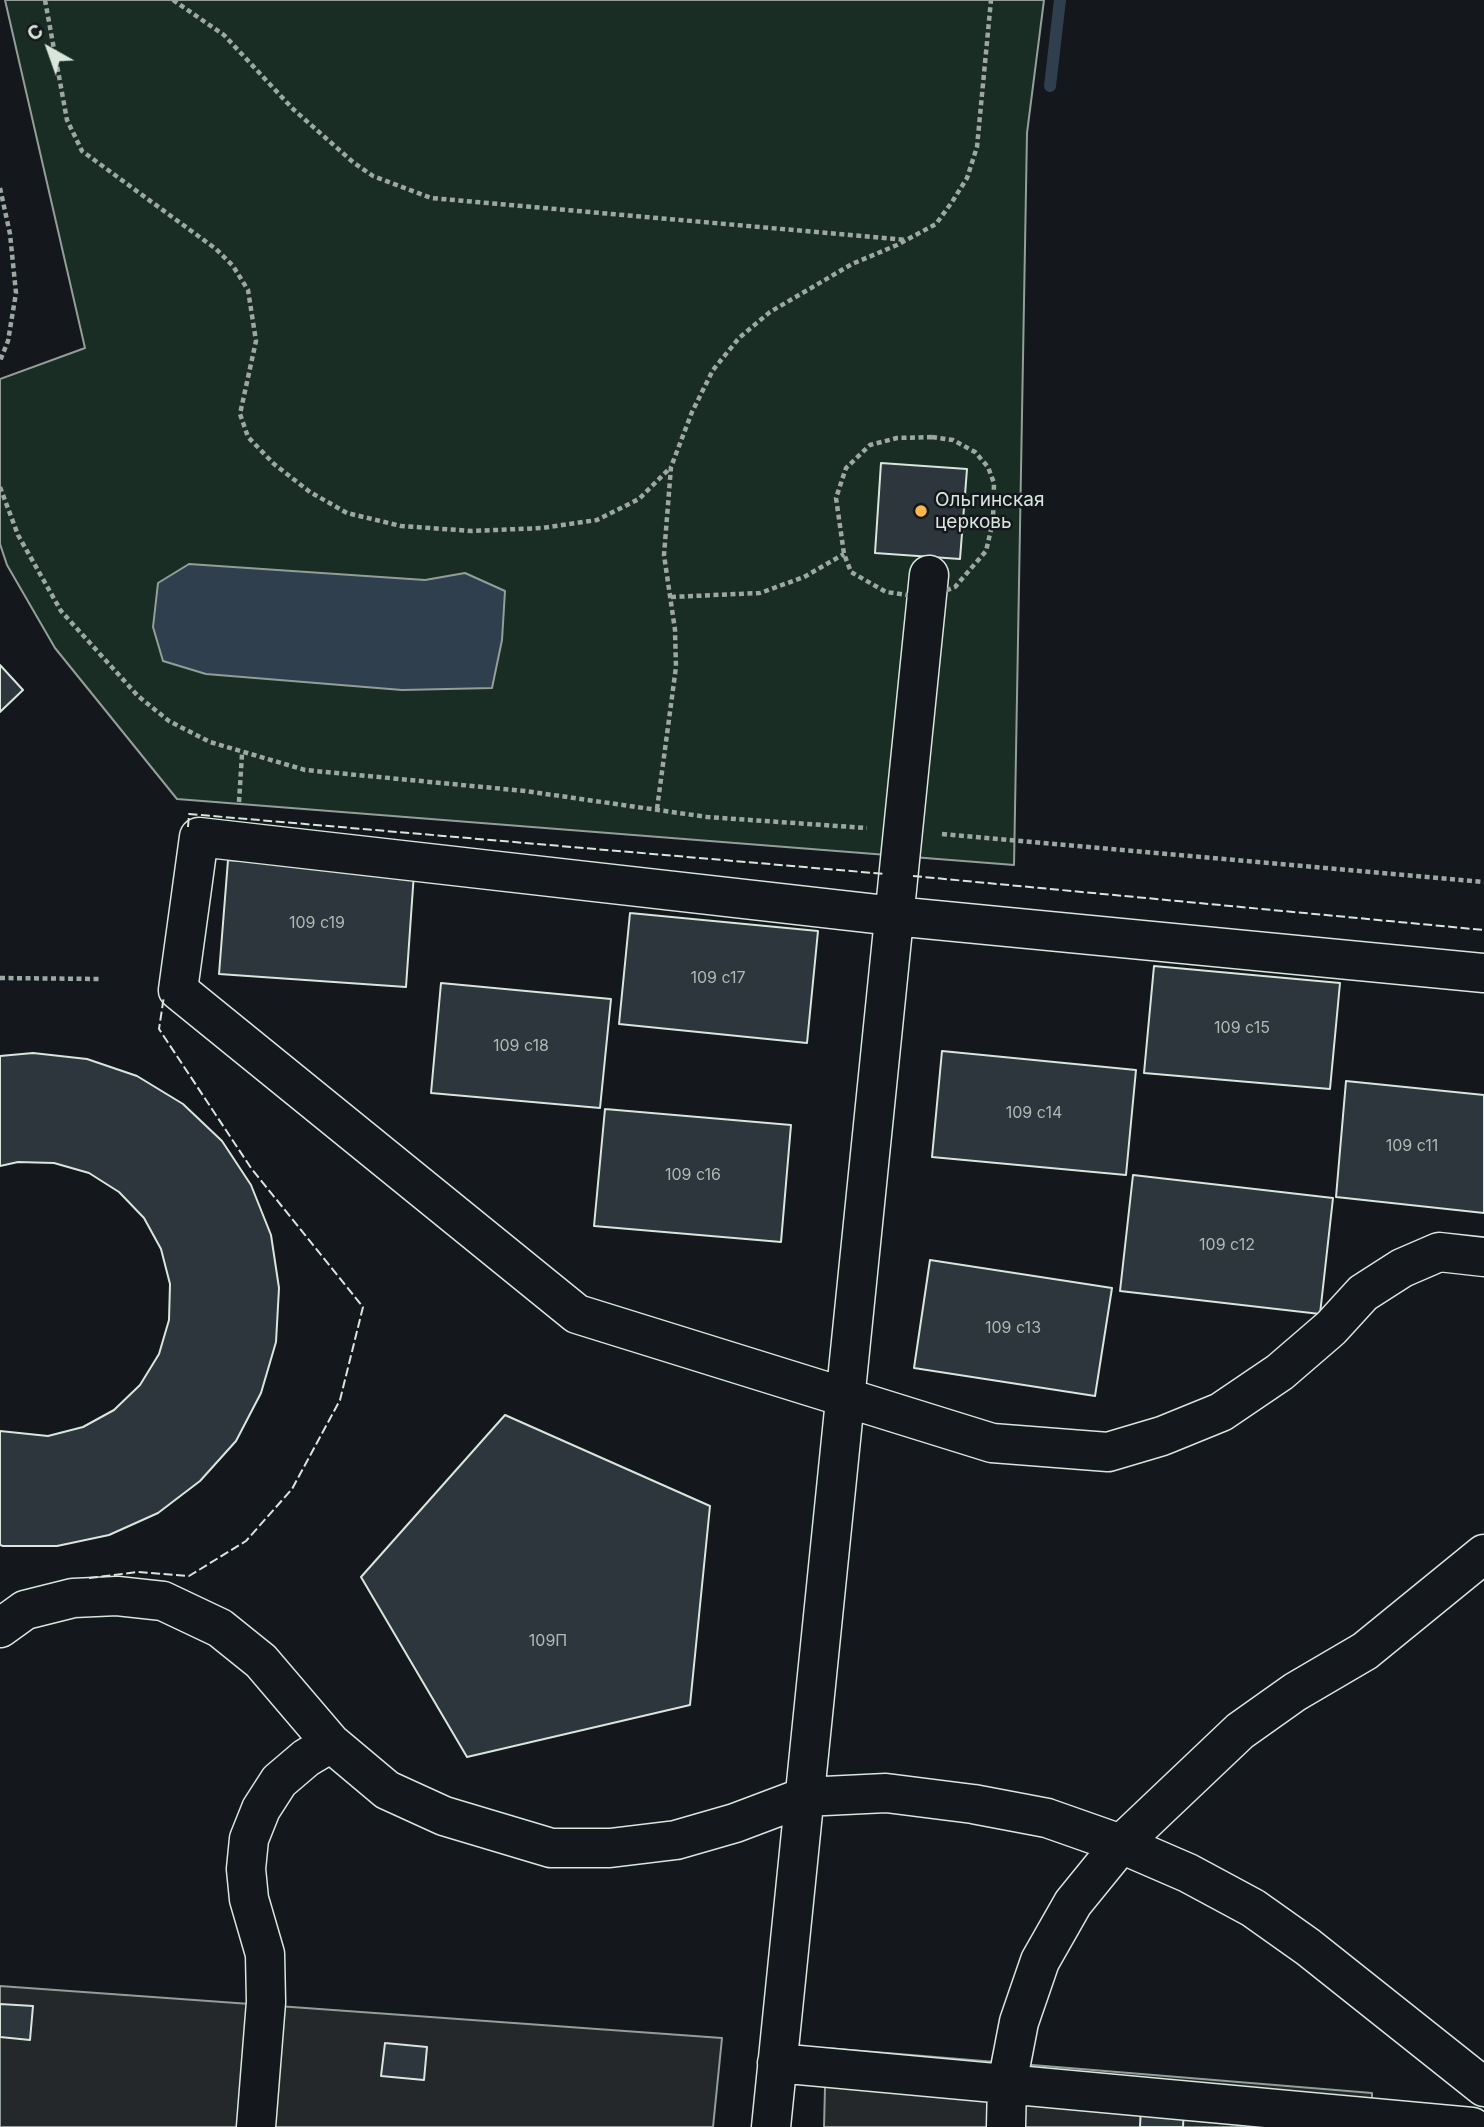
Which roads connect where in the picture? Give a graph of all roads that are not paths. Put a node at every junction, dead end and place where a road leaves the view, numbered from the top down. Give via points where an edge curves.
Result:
1 (928, 586) road end
2 (894, 916) junction
3 (1484, 973) edge
4 (1484, 1257) edge
5 (845, 1398) junction
6 (1484, 1554) edge
7 (0, 1628) edge
8 (331, 1743) junction
9 (804, 1797) junction
10 (1121, 1844) junction
11 (777, 2063) junction
12 (1007, 2084) junction
13 (1484, 2087) edge
14 (256, 2127) edge
15 (771, 2127) edge
16 (1006, 2127) edge
17 (1472, 2127) edge

1 - 2 lane
2 - 3 lane
2 - 5 lane
2 - 5 lane via 199,836 178,990 578,1314
4 - 5 lane via 1439,1252 1402,1268 1363,1293 1280,1372 1221,1412 1108,1452 992,1443
5 - 9 lane
6 - 10 lane via 1365,1651 1240,1731
7 - 8 lane via 25,1610 73,1598 163,1601 220,1628 261,1661
8 - 9 lane via 387,1790 444,1816 551,1848 610,1848 676,1840
8 - 14 lane via 279,1781 261,1808 249,1839 249,1899 265,1954 266,1990
9 - 10 lane via 886,1793 974,1804 1047,1818
9 - 11 lane
10 - 12 lane via 1073,1903 1040,1961 1019,2022
10 - 13 lane via 1253,1908
11 - 12 lane
11 - 15 lane
12 - 16 lane
12 - 17 lane

